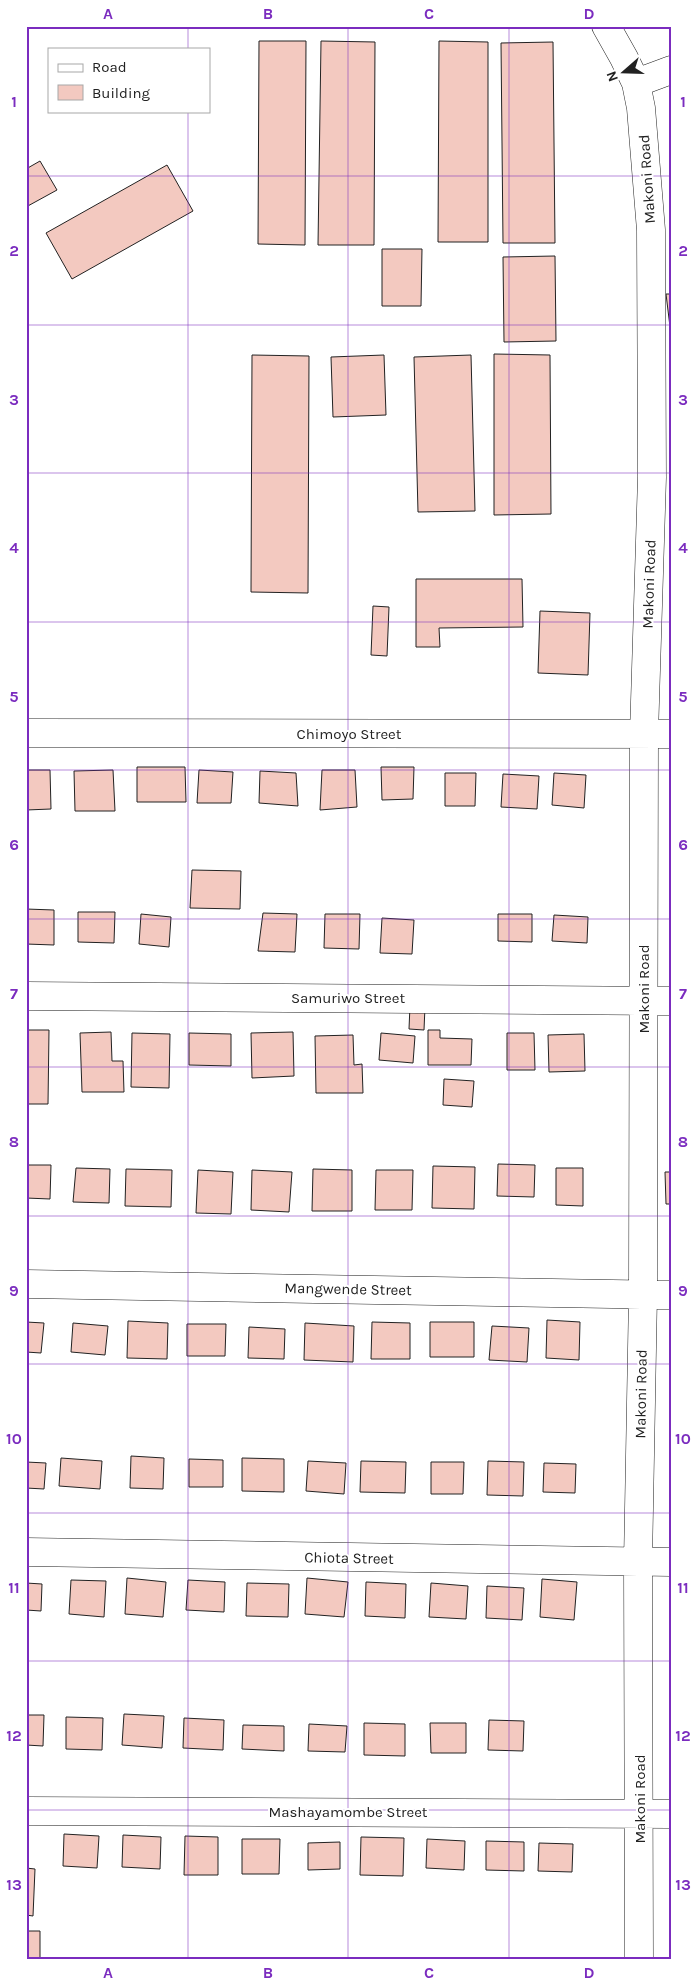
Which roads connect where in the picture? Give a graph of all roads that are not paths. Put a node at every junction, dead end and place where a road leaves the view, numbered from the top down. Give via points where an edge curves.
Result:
1 (606, 26) edge
2 (671, 70) edge
3 (636, 83) junction
4 (661, 230) edge
5 (662, 477) edge
6 (26, 733) edge
7 (658, 734) edge
8 (26, 996) edge
9 (644, 1000) junction
10 (671, 1001) edge
11 (26, 1284) edge
12 (643, 1295) junction
13 (671, 1295) edge
14 (26, 1552) edge
15 (638, 1562) junction
16 (671, 1562) edge
17 (26, 1810) edge
18 (640, 1814) junction
19 (671, 1814) edge
20 (639, 1960) edge

1 - 3 street, Makoni Road
2 - 3 street
3 - 4 street, Makoni Road
4 - 5 street, Makoni Road
5 - 7 street, Makoni Road
6 - 7 street, Chimoyo Street
7 - 9 street, Makoni Road
8 - 9 street, Samuriwo Street
9 - 10 street, Samuriwo Street
9 - 12 street, Makoni Road
11 - 12 street, Mangwende Street
12 - 13 street, Mangwende Street
12 - 15 street, Makoni Road
14 - 15 street, Chiota Street
15 - 16 street, Chiota Street
15 - 18 street, Makoni Road
17 - 18 street, Mashayamombe Street
18 - 19 street, Mashayamombe Street
18 - 20 street, Makoni Road

